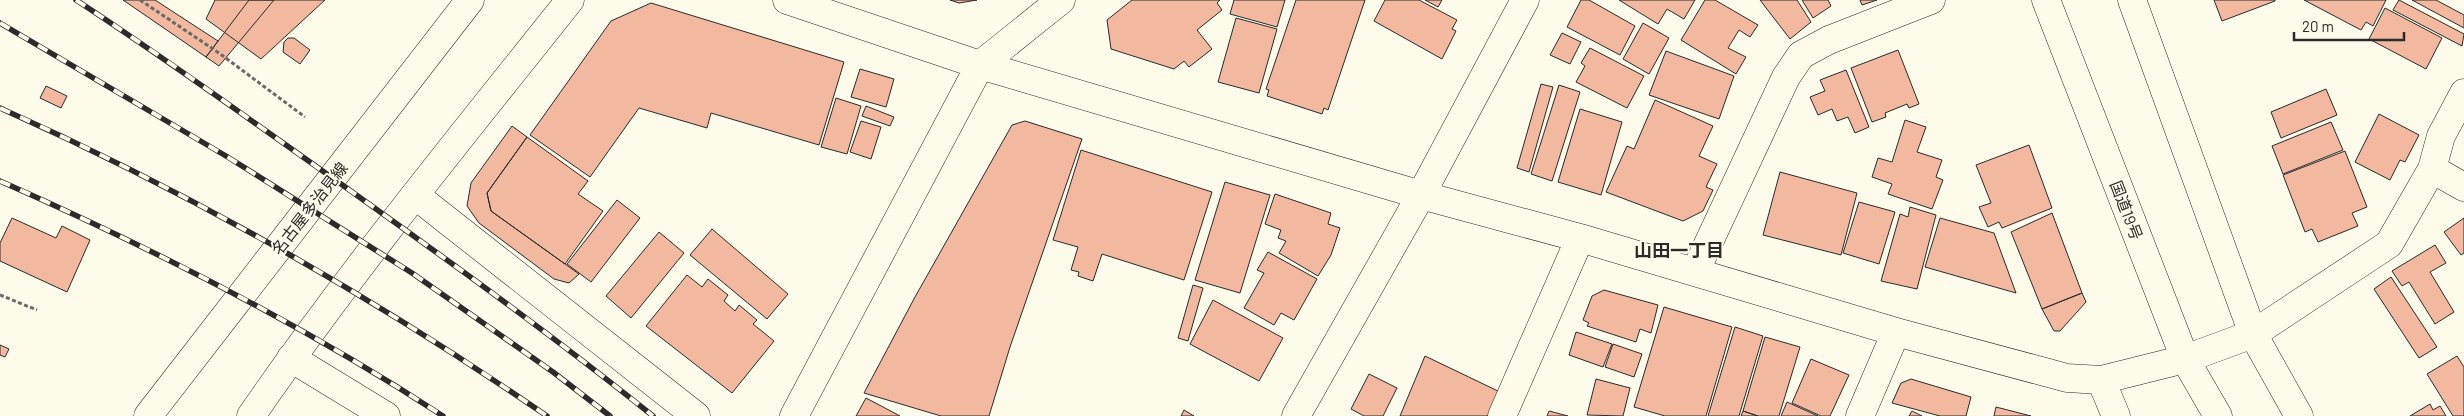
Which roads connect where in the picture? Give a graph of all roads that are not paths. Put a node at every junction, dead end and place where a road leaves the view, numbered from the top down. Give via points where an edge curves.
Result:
1 (470, 0) edge
2 (570, 0) edge
3 (787, 0) edge
4 (1061, 0) edge
5 (1525, 0) edge
6 (1931, 0) edge
7 (2046, 0) edge
8 (2132, 0) edge
9 (980, 65) junction
10 (2464, 93) edge
11 (2432, 169) junction
12 (2464, 187) edge
13 (415, 195) junction
14 (1421, 195) junction
15 (1580, 238) junction
16 (1695, 272) junction
17 (1896, 332) junction
18 (2253, 334) junction
19 (291, 358) junction
20 (2185, 359) junction
21 (2101, 380) junction
22 (148, 416) edge
23 (251, 416) edge
24 (386, 416) edge
25 (696, 416) edge
26 (794, 416) edge
27 (1296, 416) edge
28 (1502, 416) edge
29 (1860, 416) edge
30 (2116, 416) edge
31 (2218, 416) edge
32 (2299, 416) edge

1 - 22 main road, 名古屋多治見線
2 - 13 main road
3 - 9 main road
4 - 9 main road
5 - 14 main road
6 - 16 main road via 1829,40 1801,55 1786,78
7 - 20 main road, 国道19号
8 - 18 main road
9 - 14 main road
9 - 26 main road
10 - 11 main road via 2441,136
11 - 12 main road
11 - 18 main road via 2389,244
13 - 19 main road
13 - 25 main road
14 - 15 main road
14 - 27 main road
15 - 16 main road
15 - 28 main road
16 - 17 main road
17 - 21 main road via 2068,378
17 - 29 main road
18 - 20 main road
18 - 32 main road
19 - 23 main road
19 - 24 main road
20 - 21 main road
20 - 31 main road, 国道19号
21 - 30 main road

